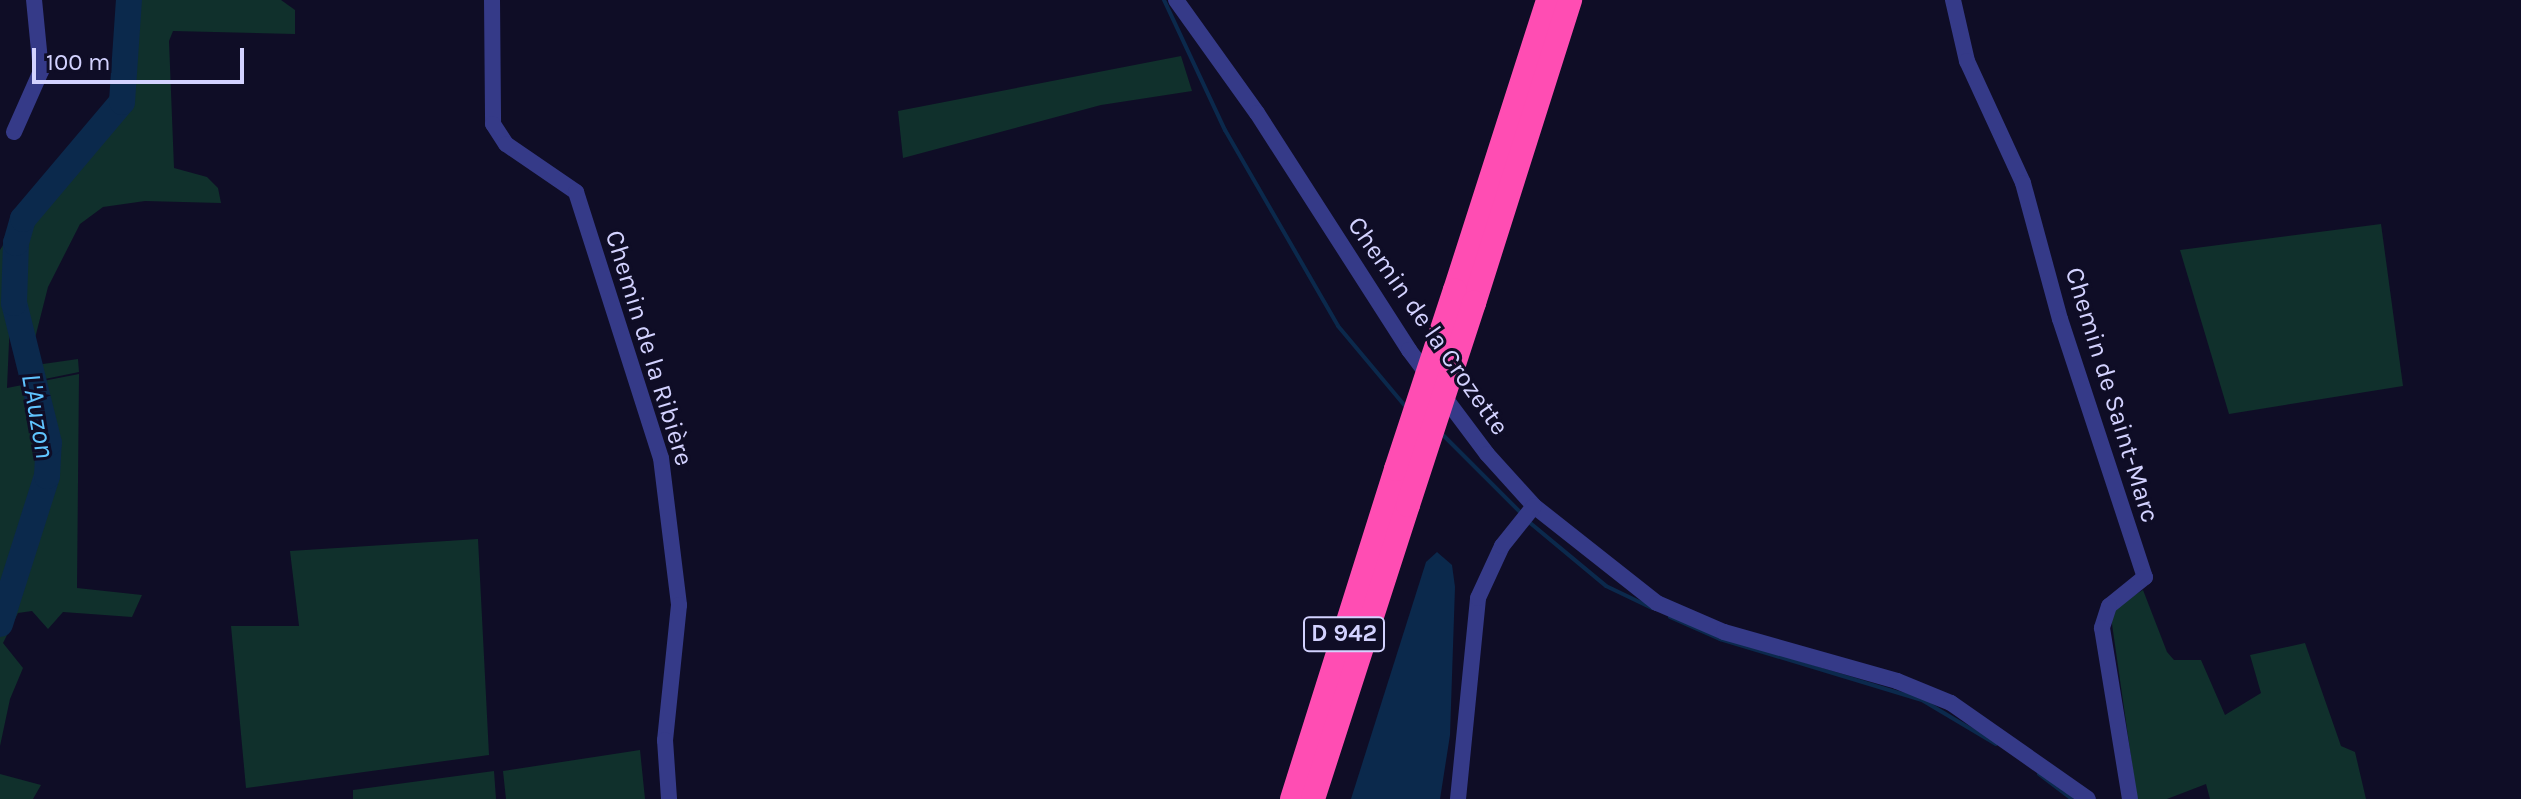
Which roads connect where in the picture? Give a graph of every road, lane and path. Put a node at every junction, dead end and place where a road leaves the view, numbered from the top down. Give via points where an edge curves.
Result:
1 (34, 0) edge
2 (492, 0) edge
3 (1176, 0) edge
4 (1548, 0) edge
5 (1570, 0) edge
6 (1953, 0) edge
7 (14, 132) dead end
8 (1464, 297) junction
9 (1534, 506) junction
10 (669, 799) edge
11 (1292, 799) edge
12 (1313, 799) edge
13 (1458, 799) edge
14 (2088, 799) edge
15 (2130, 799) edge

1 - 7 street via 41,71
2 - 10 street, Chemin de la Ribière via 493,124 506,144 576,192 661,458 679,605 665,740
3 - 9 street, Chemin de la Crozette via 1257,113 1409,350 1487,454
4 - 8 highway, D 942
5 - 8 highway, D 942
6 - 15 street, Chemin de Saint-Marc via 1967,61 2023,183 2060,319 2145,577 2109,606 2102,628
8 - 11 highway, D 942, bridge via 1396,469
8 - 12 highway, D 942, bridge via 1408,505
9 - 13 street via 1502,546 1478,598
9 - 14 street, Chemin de la Crozette via 1657,603 1724,632 1897,681 1951,703

